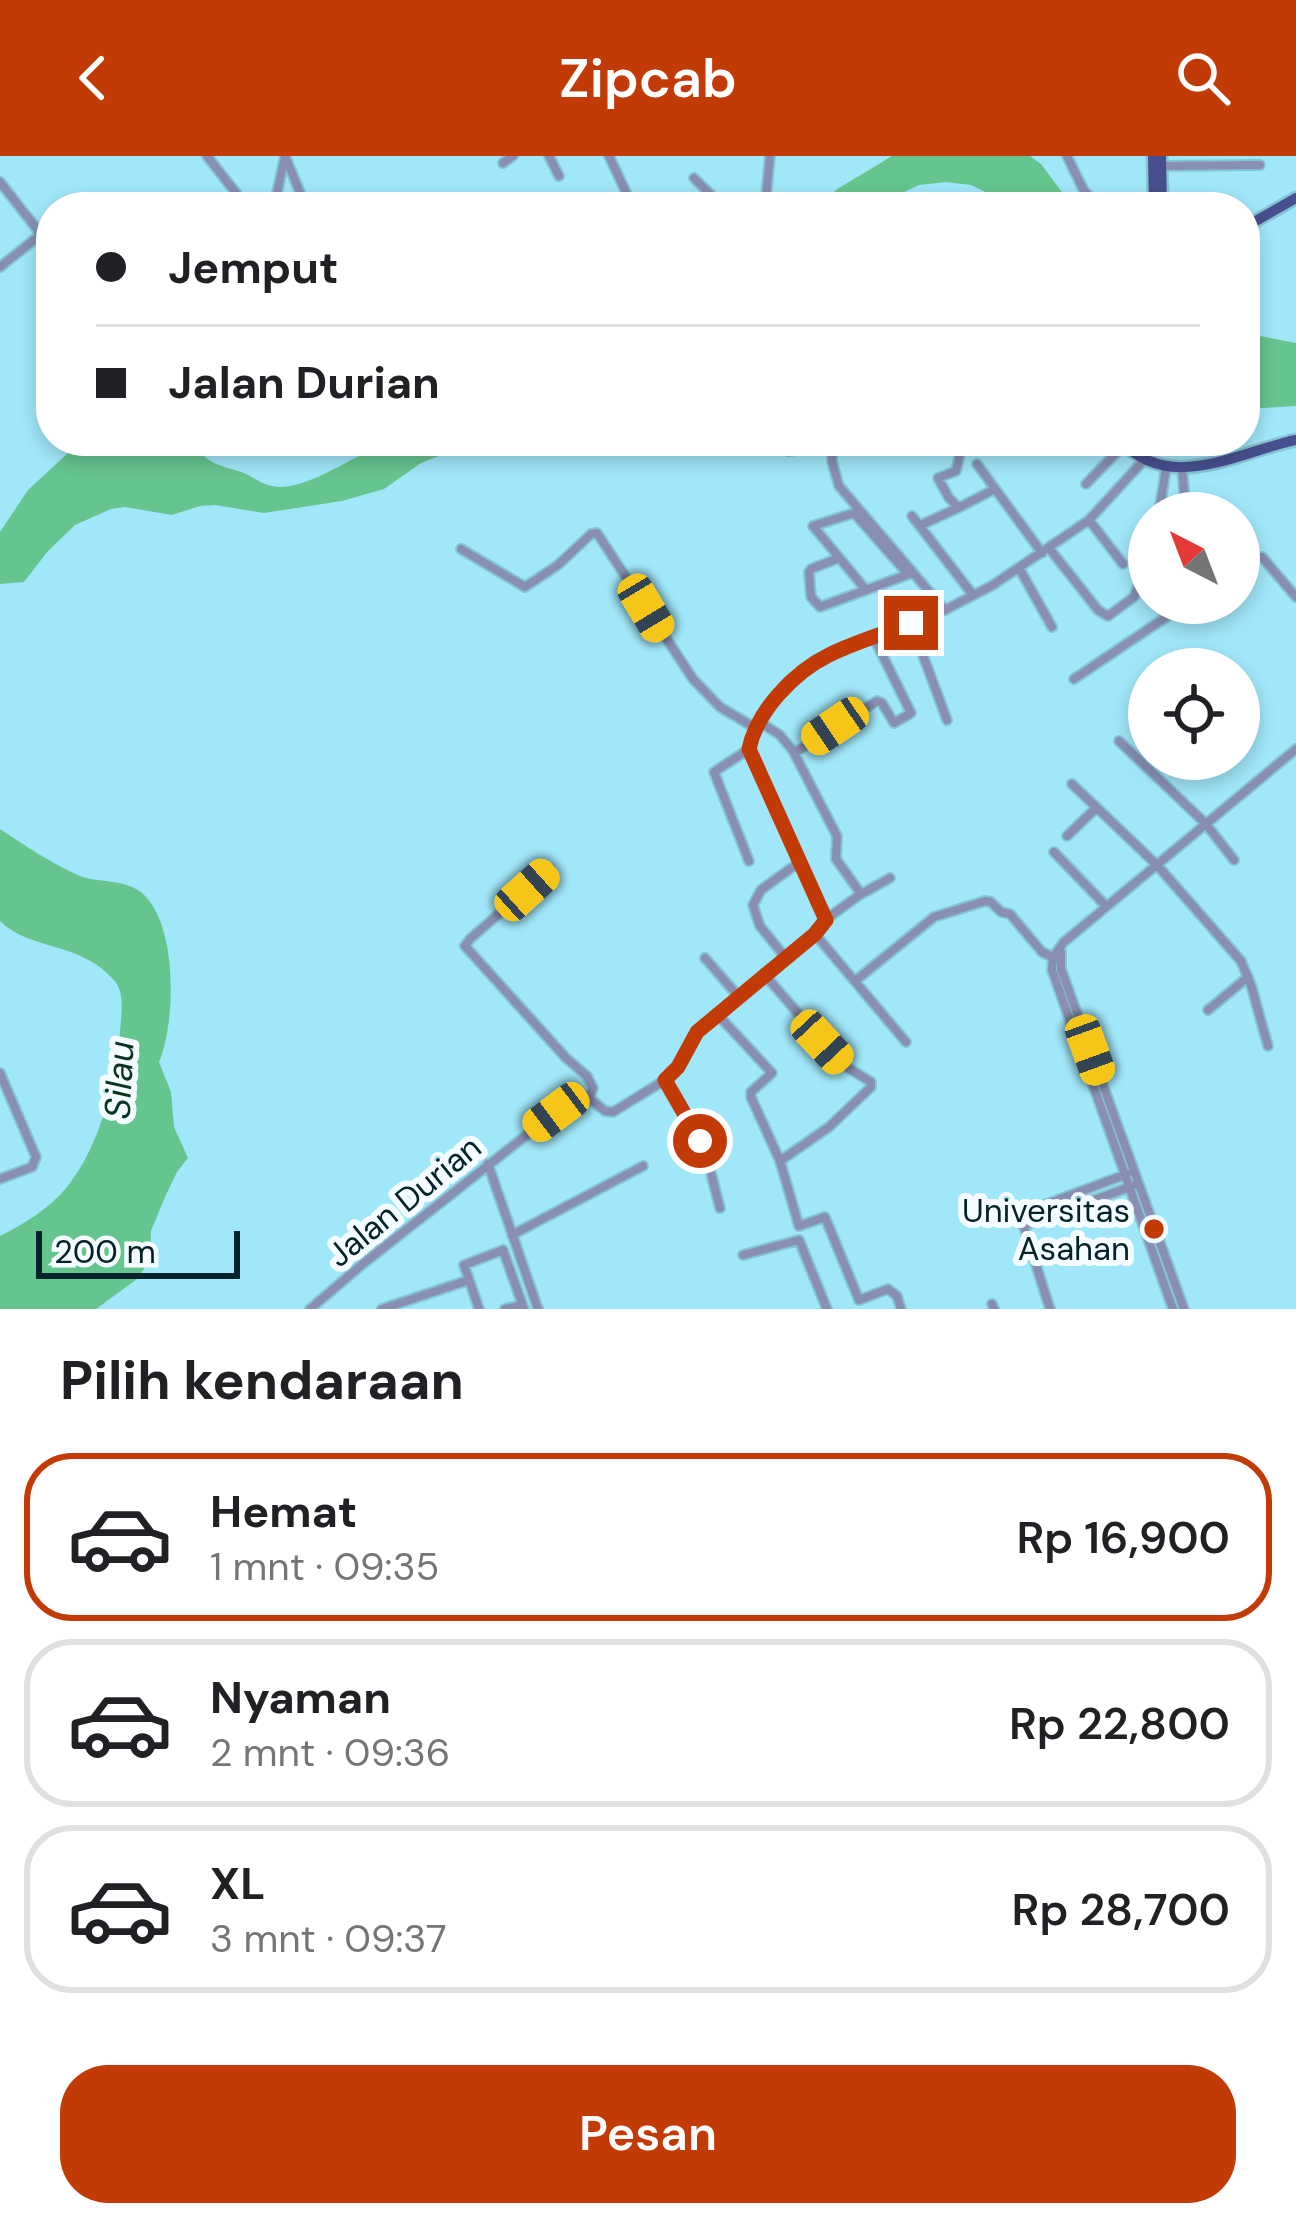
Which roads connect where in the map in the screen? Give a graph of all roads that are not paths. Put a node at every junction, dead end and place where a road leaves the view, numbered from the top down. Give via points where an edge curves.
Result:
1 (208, 156) edge
2 (285, 156) edge
3 (513, 156) edge
4 (549, 156) edge
5 (609, 156) edge
6 (770, 156) edge
7 (1067, 156) edge
8 (1158, 160) edge
9 (503, 163) dead end
10 (1260, 165) dead end
11 (560, 176) dead end
12 (694, 178) dead end
13 (0, 182) edge
14 (236, 192) edge
15 (277, 192) edge
16 (300, 192) edge
17 (625, 192) edge
18 (708, 192) edge
19 (766, 192) edge
20 (1086, 192) edge
21 (1158, 192) edge
22 (1296, 198) edge
23 (1260, 218) edge
24 (36, 228) edge
25 (36, 238) edge
26 (0, 267) edge
27 (1296, 440) edge
28 (1260, 449) edge
29 (832, 456) edge
30 (960, 456) edge
31 (1111, 456) edge
32 (1139, 456) edge
33 (1231, 456) edge
34 (1144, 460) junction
35 (977, 464) dead end
36 (1166, 468) junction
37 (1182, 468) junction
38 (1086, 484) dead end
39 (995, 489) junction
40 (1162, 492) edge
41 (1184, 492) edge
42 (962, 506) junction
43 (912, 516) dead end
44 (1089, 520) junction
45 (921, 526) junction
46 (461, 549) dead end
47 (1045, 551) junction
48 (1260, 557) edge
49 (839, 558) junction
50 (1123, 564) dead end
51 (1019, 568) junction
52 (910, 573) junction
53 (866, 590) junction
54 (973, 595) junction
55 (1296, 597) edge
56 (1128, 601) edge
57 (945, 610) junction
58 (911, 623) junction
59 (1156, 624) edge
60 (1052, 628) dead end
61 (874, 638) junction
62 (1074, 679) dead end
63 (947, 720) dead end
64 (759, 726) junction
65 (1119, 741) dead end
66 (749, 749) junction
67 (1296, 749) edge
68 (794, 753) junction
69 (1072, 784) dead end
70 (1096, 808) junction
71 (1206, 824) junction
72 (1067, 836) dead end
73 (1054, 852) dead end
74 (1234, 860) dead end
75 (749, 861) dead end
76 (798, 863) junction
77 (1157, 865) junction
78 (550, 869) dead end
79 (890, 878) dead end
80 (860, 894) junction
81 (1106, 906) junction
82 (826, 920) junction
83 (815, 934) junction
84 (705, 958) dead end
85 (785, 958) junction
86 (1057, 958) junction
87 (764, 974) junction
88 (1248, 977) junction
89 (855, 981) junction
90 (738, 996) junction
91 (1208, 1010) dead end
92 (717, 1014) junction
93 (905, 1042) dead end
94 (1268, 1046) dead end
95 (0, 1073) edge
96 (665, 1080) junction
97 (589, 1099) junction
98 (780, 1161) junction
99 (488, 1164) junction
100 (643, 1166) dead end
101 (1130, 1173) junction
102 (0, 1180) edge
103 (1135, 1185) junction
104 (720, 1208) dead end
105 (799, 1226) junction
106 (1023, 1226) junction
107 (512, 1235) junction
108 (799, 1240) junction
109 (743, 1256) dead end
110 (469, 1280) junction
111 (536, 1305) edge
112 (861, 1305) edge
113 (522, 1308) edge
114 (1179, 1308) edge
115 (310, 1309) edge
116 (382, 1309) edge
117 (479, 1309) edge
118 (505, 1309) edge
119 (827, 1309) edge
120 (901, 1309) edge
121 (1050, 1309) edge

1 - 14 street
2 - 15 street
2 - 16 street
3 - 9 street
4 - 11 street
5 - 17 street
6 - 19 street
7 - 20 street
8 - 10 street
8 - 21 main road
12 - 18 street
13 - 24 street
22 - 23 main road
25 - 26 street
27 - 28 main road
29 - 52 street via 839,486
30 - 42 street via 956,471 938,478
31 - 38 street
32 - 34 main road
33 - 37 main road
34 - 36 main road
34 - 44 street
35 - 39 street
36 - 37 main road
36 - 40 street
37 - 41 street
39 - 42 street
39 - 47 street
42 - 45 street
43 - 45 street
44 - 47 street
44 - 50 street
45 - 54 street
46 - 64 street via 525,587 597,532 693,679 720,707
47 - 51 street
47 - 56 street via 1104,616
48 - 55 street
49 - 52 street via 812,527 854,513
49 - 53 street
49 - 53 street via 809,572 815,604
51 - 54 street
51 - 60 street
52 - 53 street
52 - 57 street
54 - 57 street
57 - 58 street
58 - 61 street
58 - 63 street
59 - 62 street
61 - 64 street via 813,664
61 - 68 street via 911,713 894,723 877,700
64 - 66 street
64 - 68 street
65 - 71 street
66 - 75 street via 714,772
66 - 76 street
67 - 71 street
68 - 80 street via 837,836 836,859
69 - 70 street
70 - 72 street
70 - 77 street
71 - 74 street
71 - 77 street
73 - 81 street
76 - 82 street
76 - 85 street via 752,905
77 - 81 street
77 - 88 street
78 - 97 street via 465,946 587,1076
79 - 80 street, Jalan Durian
80 - 82 street, Jalan Durian
81 - 86 street
82 - 83 street, Jalan Durian
83 - 85 street, Jalan Durian
83 - 89 street
84 - 90 street
85 - 87 street, Jalan Durian
86 - 89 street via 985,901 934,916
86 - 101 street via 1052,970
87 - 90 street, Jalan Durian
87 - 98 street via 872,1087
88 - 91 street
88 - 94 street
89 - 93 street
90 - 92 street, Jalan Durian
92 - 96 street, Jalan Durian
92 - 98 street via 772,1073 751,1094
95 - 102 street via 36,1157 32,1167
96 - 97 street, Jalan Durian via 614,1112
96 - 104 street via 706,1154
97 - 99 street, Jalan Durian via 556,1112
98 - 105 street
99 - 107 street
99 - 115 street, Jalan Durian
100 - 107 street
101 - 103 street
101 - 106 street via 1020,1214
103 - 106 street
103 - 114 street
105 - 108 street
105 - 112 street via 825,1216
106 - 121 street
107 - 111 street
108 - 109 street
108 - 119 street
110 - 113 street via 464,1264 503,1250
110 - 116 street
110 - 117 street
111 - 113 street
112 - 120 street via 888,1289
113 - 118 street

